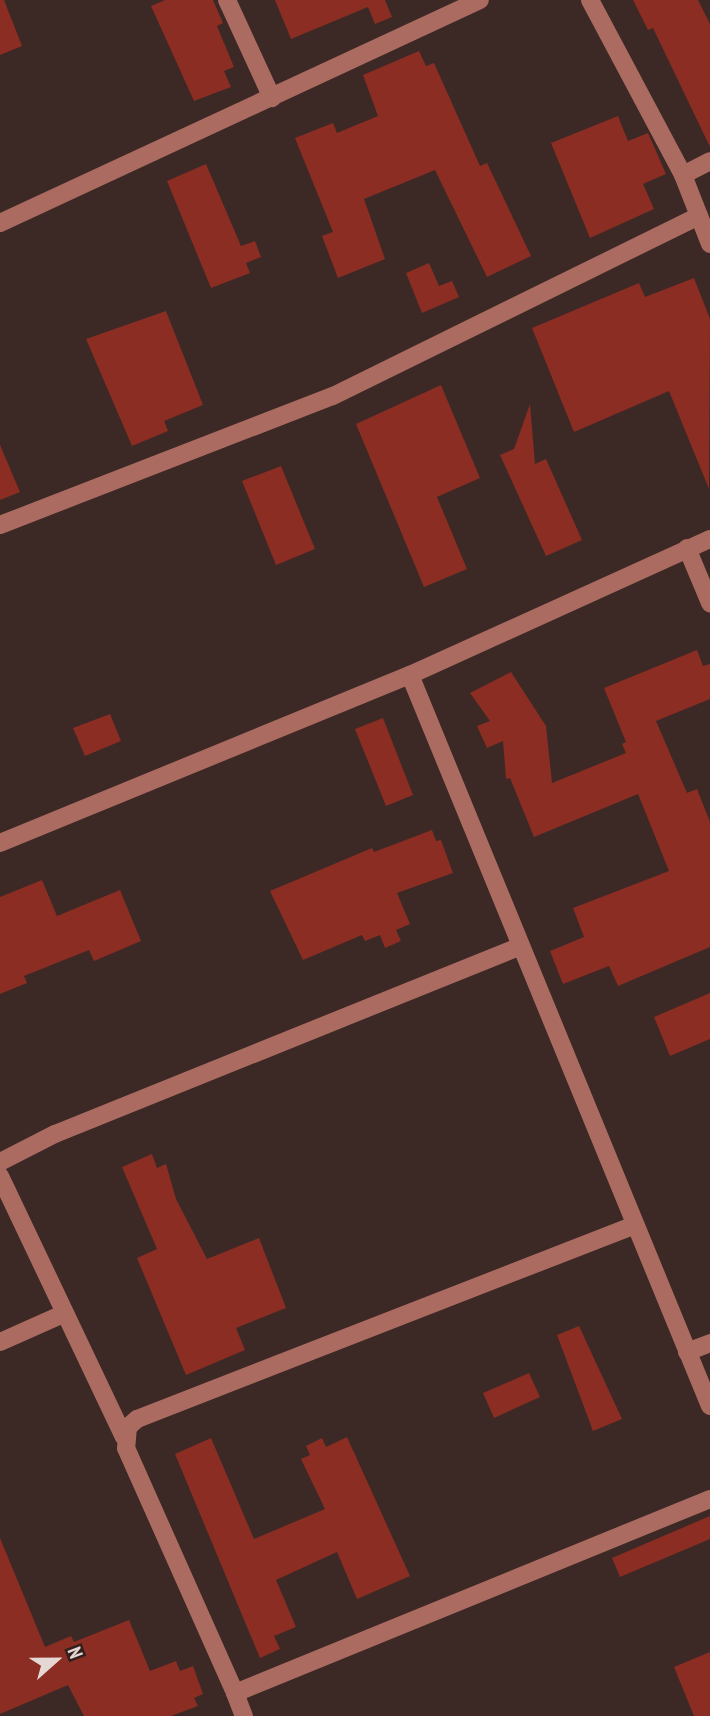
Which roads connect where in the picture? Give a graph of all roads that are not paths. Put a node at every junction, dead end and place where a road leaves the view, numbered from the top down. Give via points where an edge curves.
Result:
1 (227, 0) edge
2 (480, 0) edge
3 (590, 0) edge
4 (272, 98) junction
5 (710, 160) edge
6 (683, 175) junction
7 (699, 216) junction
8 (0, 223) edge
9 (710, 244) edge
10 (0, 525) edge
11 (710, 539) edge
12 (687, 548) junction
13 (710, 603) edge
14 (410, 675) junction
15 (0, 843) edge
16 (521, 946) junction
17 (0, 1162) edge
18 (0, 1176) edge
19 (635, 1225) junction
20 (63, 1314) junction
21 (0, 1342) edge
22 (710, 1343) edge
23 (687, 1352) junction
24 (710, 1406) edge
25 (124, 1437) junction
26 (710, 1499) edge
27 (235, 1693) junction
28 (244, 1716) edge

1 - 4 street
2 - 4 street
3 - 6 street
4 - 8 street
5 - 6 street
6 - 7 street
7 - 9 street
7 - 10 street via 333,396
11 - 12 street
12 - 13 street
12 - 14 street
14 - 15 street
14 - 16 street
16 - 17 street via 55,1134
16 - 19 street
18 - 20 street
19 - 23 street
19 - 25 street via 137,1419
20 - 21 street
20 - 25 street
22 - 23 street
23 - 24 street
25 - 27 street
26 - 27 street
27 - 28 street

